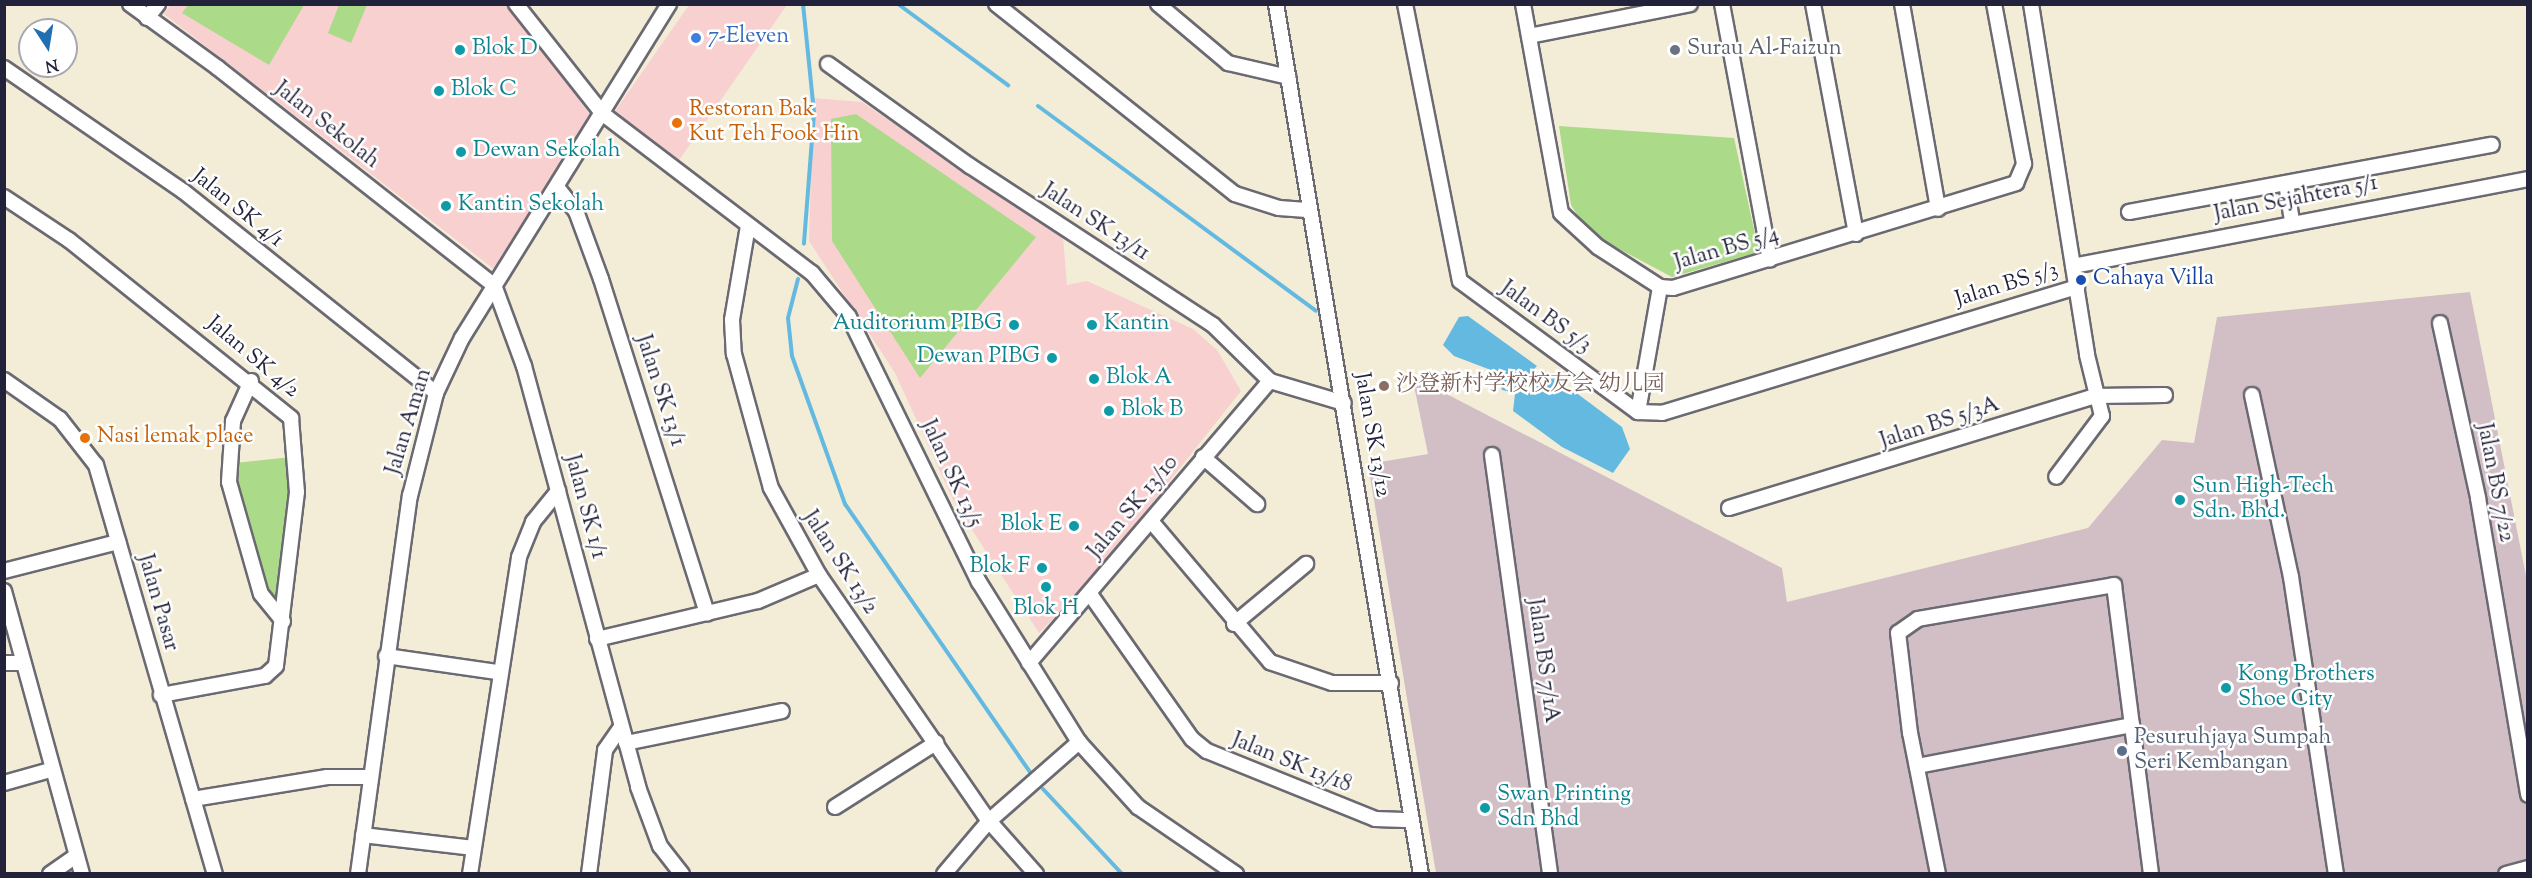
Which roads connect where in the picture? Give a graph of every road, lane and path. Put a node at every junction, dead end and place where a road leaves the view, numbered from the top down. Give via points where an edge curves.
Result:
1 (130, 4) edge
2 (158, 4) edge
3 (516, 4) edge
4 (669, 4) edge
5 (996, 4) edge
6 (1158, 4) edge
7 (1276, 4) edge
8 (1405, 4) edge
9 (1523, 4) edge
10 (1690, 4) edge
11 (1722, 4) edge
12 (1813, 4) edge
13 (1902, 4) edge
14 (1994, 4) edge
15 (2031, 4) edge
16 (147, 18) junction
17 (1529, 36) junction
18 (828, 64) dead end
19 (4, 68) edge
20 (1288, 77) junction
21 (603, 114) junction
22 (2492, 145) dead end
23 (2528, 179) edge
24 (2286, 183) junction
25 (557, 187) junction
26 (4, 197) edge
27 (1938, 209) junction
28 (1310, 210) junction
29 (2129, 212) dead end
30 (2292, 220) junction
31 (748, 226) junction
32 (1856, 234) junction
33 (1770, 260) junction
34 (2073, 266) junction
35 (494, 285) junction
36 (1660, 287) junction
37 (2077, 287) junction
38 (2440, 323) dead end
39 (4, 380) edge
40 (251, 381) junction
41 (1270, 381) junction
42 (436, 393) junction
43 (2165, 395) dead end
44 (2252, 395) dead end
45 (2095, 396) junction
46 (1344, 403) junction
47 (1638, 412) junction
48 (1492, 455) dead end
49 (1203, 458) junction
50 (2056, 477) dead end
51 (558, 490) junction
52 (1257, 504) dead end
53 (1730, 508) dead end
54 (1150, 521) junction
55 (118, 542) junction
56 (1306, 564) dead end
57 (4, 571) edge
58 (819, 575) junction
59 (4, 591) edge
60 (1089, 594) junction
61 (707, 614) junction
62 (284, 621) junction
63 (1234, 624) junction
64 (597, 639) junction
65 (386, 656) junction
66 (4, 663) edge
67 (23, 663) junction
68 (1029, 663) junction
69 (497, 672) junction
70 (1391, 683) junction
71 (161, 695) junction
72 (782, 711) dead end
73 (2132, 725) junction
74 (621, 726) junction
75 (1079, 742) junction
76 (626, 743) junction
77 (936, 743) junction
78 (1917, 766) junction
79 (50, 770) junction
80 (371, 777) junction
81 (4, 783) edge
82 (2528, 795) edge
83 (193, 799) junction
84 (836, 807) dead end
85 (1412, 820) junction
86 (989, 821) junction
87 (363, 835) junction
88 (472, 848) junction
89 (76, 856) junction
90 (2528, 868) edge
91 (50, 873) edge
92 (82, 873) edge
93 (215, 873) edge
94 (358, 873) edge
95 (470, 873) edge
96 (589, 873) edge
97 (681, 873) edge
98 (944, 873) edge
99 (1036, 873) edge
100 (1236, 873) edge
101 (1421, 873) edge
102 (1550, 873) edge
103 (1938, 873) edge
104 (2151, 873) edge
105 (2336, 873) edge
106 (2506, 873) edge

1 - 16 street, Jalan Sekolah
2 - 16 street
3 - 21 street, Jalan SK 13/5
4 - 21 street, Jalan Aman
5 - 28 street via 1235,194 1279,208
6 - 20 street via 1228,63
7 - 20 street, Jalan SK 13/12
8 - 47 street, Jalan BS 5/3 via 1460,281
9 - 17 street, Jalan BS 5/4
10 - 17 street
11 - 33 street
12 - 32 street
13 - 27 street
14 - 27 street, Jalan BS 5/4 via 2024,164 2021,178
15 - 34 street
16 - 35 street, Jalan Sekolah via 218,68
17 - 36 street, Jalan BS 5/4 via 1561,213 1588,240
18 - 41 street, Jalan SK 13/11 via 970,166 1214,325
19 - 42 street, Jalan SK 4/1 via 183,192
20 - 28 street, Jalan SK 13/12
21 - 25 street, Jalan Aman
21 - 31 street, Jalan SK 13/5
22 - 24 street
23 - 30 street, Jalan Sejahtera 5/1
24 - 29 street
24 - 30 street
25 - 35 street, Jalan Aman
25 - 61 street, Jalan SK 13/1 via 576,211 601,279
26 - 40 street, Jalan SK 4/2
27 - 32 street, Jalan BS 5/4
28 - 46 street, Jalan SK 13/12
30 - 34 street, Jalan Sejahtera 5/1
31 - 58 street, Jalan SK 13/2 via 732,320 740,387 771,488
31 - 68 street, Jalan SK 13/5 via 812,273 849,317 889,390 943,514
32 - 33 street, Jalan BS 5/4
33 - 36 street, Jalan BS 5/4 via 1687,285
34 - 37 street
35 - 42 street, Jalan Aman
35 - 51 street, Jalan SK 1/1 via 510,319
36 - 47 street
37 - 45 street
37 - 47 street, Jalan BS 5/3 via 1673,410
38 - 82 street, Jalan BS 7/22 via 2479,505
39 - 55 street, Jalan Pasar via 80,440 96,465
40 - 62 street via 232,421 229,482 261,594
40 - 62 street, Jalan SK 4/2 via 285,408 295,433 297,492
41 - 46 street, Jalan SK 13/11
41 - 49 street, Jalan SK 13/10
42 - 65 street, Jalan Aman via 411,496
43 - 45 street, Jalan BS 5/3A
44 - 105 street via 2291,577
45 - 50 street via 2101,423
45 - 53 street, Jalan BS 5/3A
46 - 70 street, Jalan SK 13/12
48 - 102 street, Jalan BS 7/1A
49 - 52 street
49 - 54 street, Jalan SK 13/10
51 - 64 street, Jalan SK 1/1
51 - 69 street via 533,522 519,557
54 - 60 street, Jalan SK 13/10
54 - 63 street
55 - 57 street
55 - 71 street, Jalan Pasar
56 - 63 street
58 - 61 street via 758,601
58 - 77 street, Jalan SK 13/2
59 - 67 street
60 - 68 street, Jalan SK 13/10
60 - 85 street, Jalan SK 13/18 via 1192,739 1207,751 1375,819
61 - 64 street
62 - 71 street, Jalan SK 4/2 via 276,666 265,676
63 - 70 street via 1278,667 1344,685
64 - 74 street, Jalan SK 1/1
65 - 69 street
65 - 80 street, Jalan Aman
66 - 67 street
67 - 79 street
68 - 75 street, Jalan SK 13/5
69 - 88 street
70 - 85 street, Jalan SK 13/12
71 - 83 street, Jalan Pasar
72 - 76 street
73 - 78 street
73 - 78 street via 2114,585 1918,620 1902,627 1897,641
73 - 104 street
74 - 76 street, Jalan SK 1/1
74 - 96 street via 605,750
75 - 86 street
75 - 100 street, Jalan SK 13/5 via 1138,807
76 - 97 street, Jalan SK 1/1 via 650,823 666,858
77 - 84 street
77 - 86 street, Jalan SK 13/2
78 - 103 street
79 - 81 street
79 - 89 street
80 - 83 street via 327,777
80 - 87 street, Jalan Aman
83 - 93 street, Jalan Pasar
85 - 101 street, Jalan SK 13/12
86 - 98 street
86 - 99 street, Jalan SK 13/2
87 - 88 street
87 - 94 street, Jalan Aman
88 - 95 street
89 - 91 street
89 - 92 street
90 - 106 street

